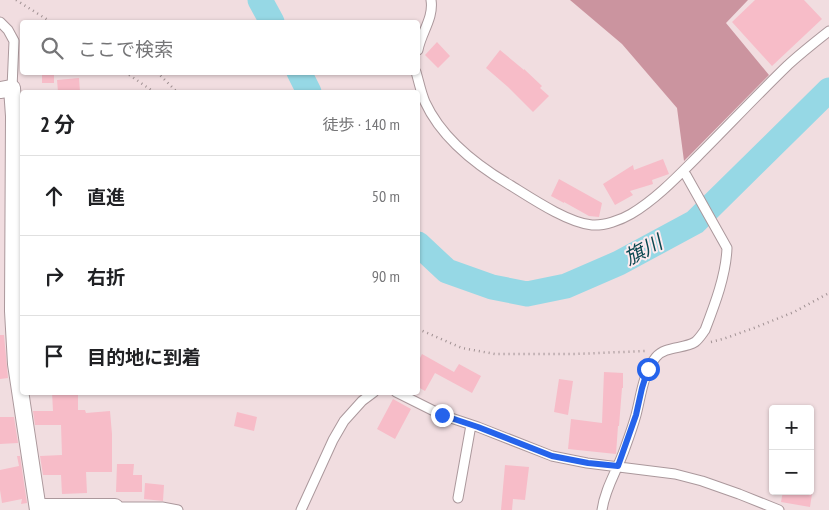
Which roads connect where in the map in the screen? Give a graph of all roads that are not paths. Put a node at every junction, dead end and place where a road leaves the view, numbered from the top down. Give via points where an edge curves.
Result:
1 (431, 0) edge
2 (0, 22) edge
3 (829, 31) edge
4 (420, 44) edge
5 (417, 75) edge
6 (6, 89) edge
7 (684, 174) junction
8 (6, 253) edge
9 (20, 392) edge
10 (20, 395) edge
11 (370, 395) edge
12 (402, 395) edge
13 (471, 425) junction
14 (618, 466) junction
15 (458, 498) dead end
16 (115, 506) joint
17 (38, 509) edge
18 (178, 510) edge
19 (301, 510) edge
20 (602, 510) edge
21 (779, 510) edge

1 - 4 lane via 432,7
2 - 6 lane via 14,41
3 - 7 lane via 789,64
5 - 7 lane via 424,101 455,145 498,178 563,216 593,225 616,221 631,214
6 - 8 street via 14,116
7 - 14 lane via 727,248 719,289 705,330 694,342 660,352 648,369
8 - 9 street
10 - 17 street
11 - 19 lane via 344,421
12 - 13 lane
13 - 14 lane via 552,456
13 - 15 lane
14 - 20 lane
14 - 21 lane via 702,481
16 - 17 street
16 - 18 lane

